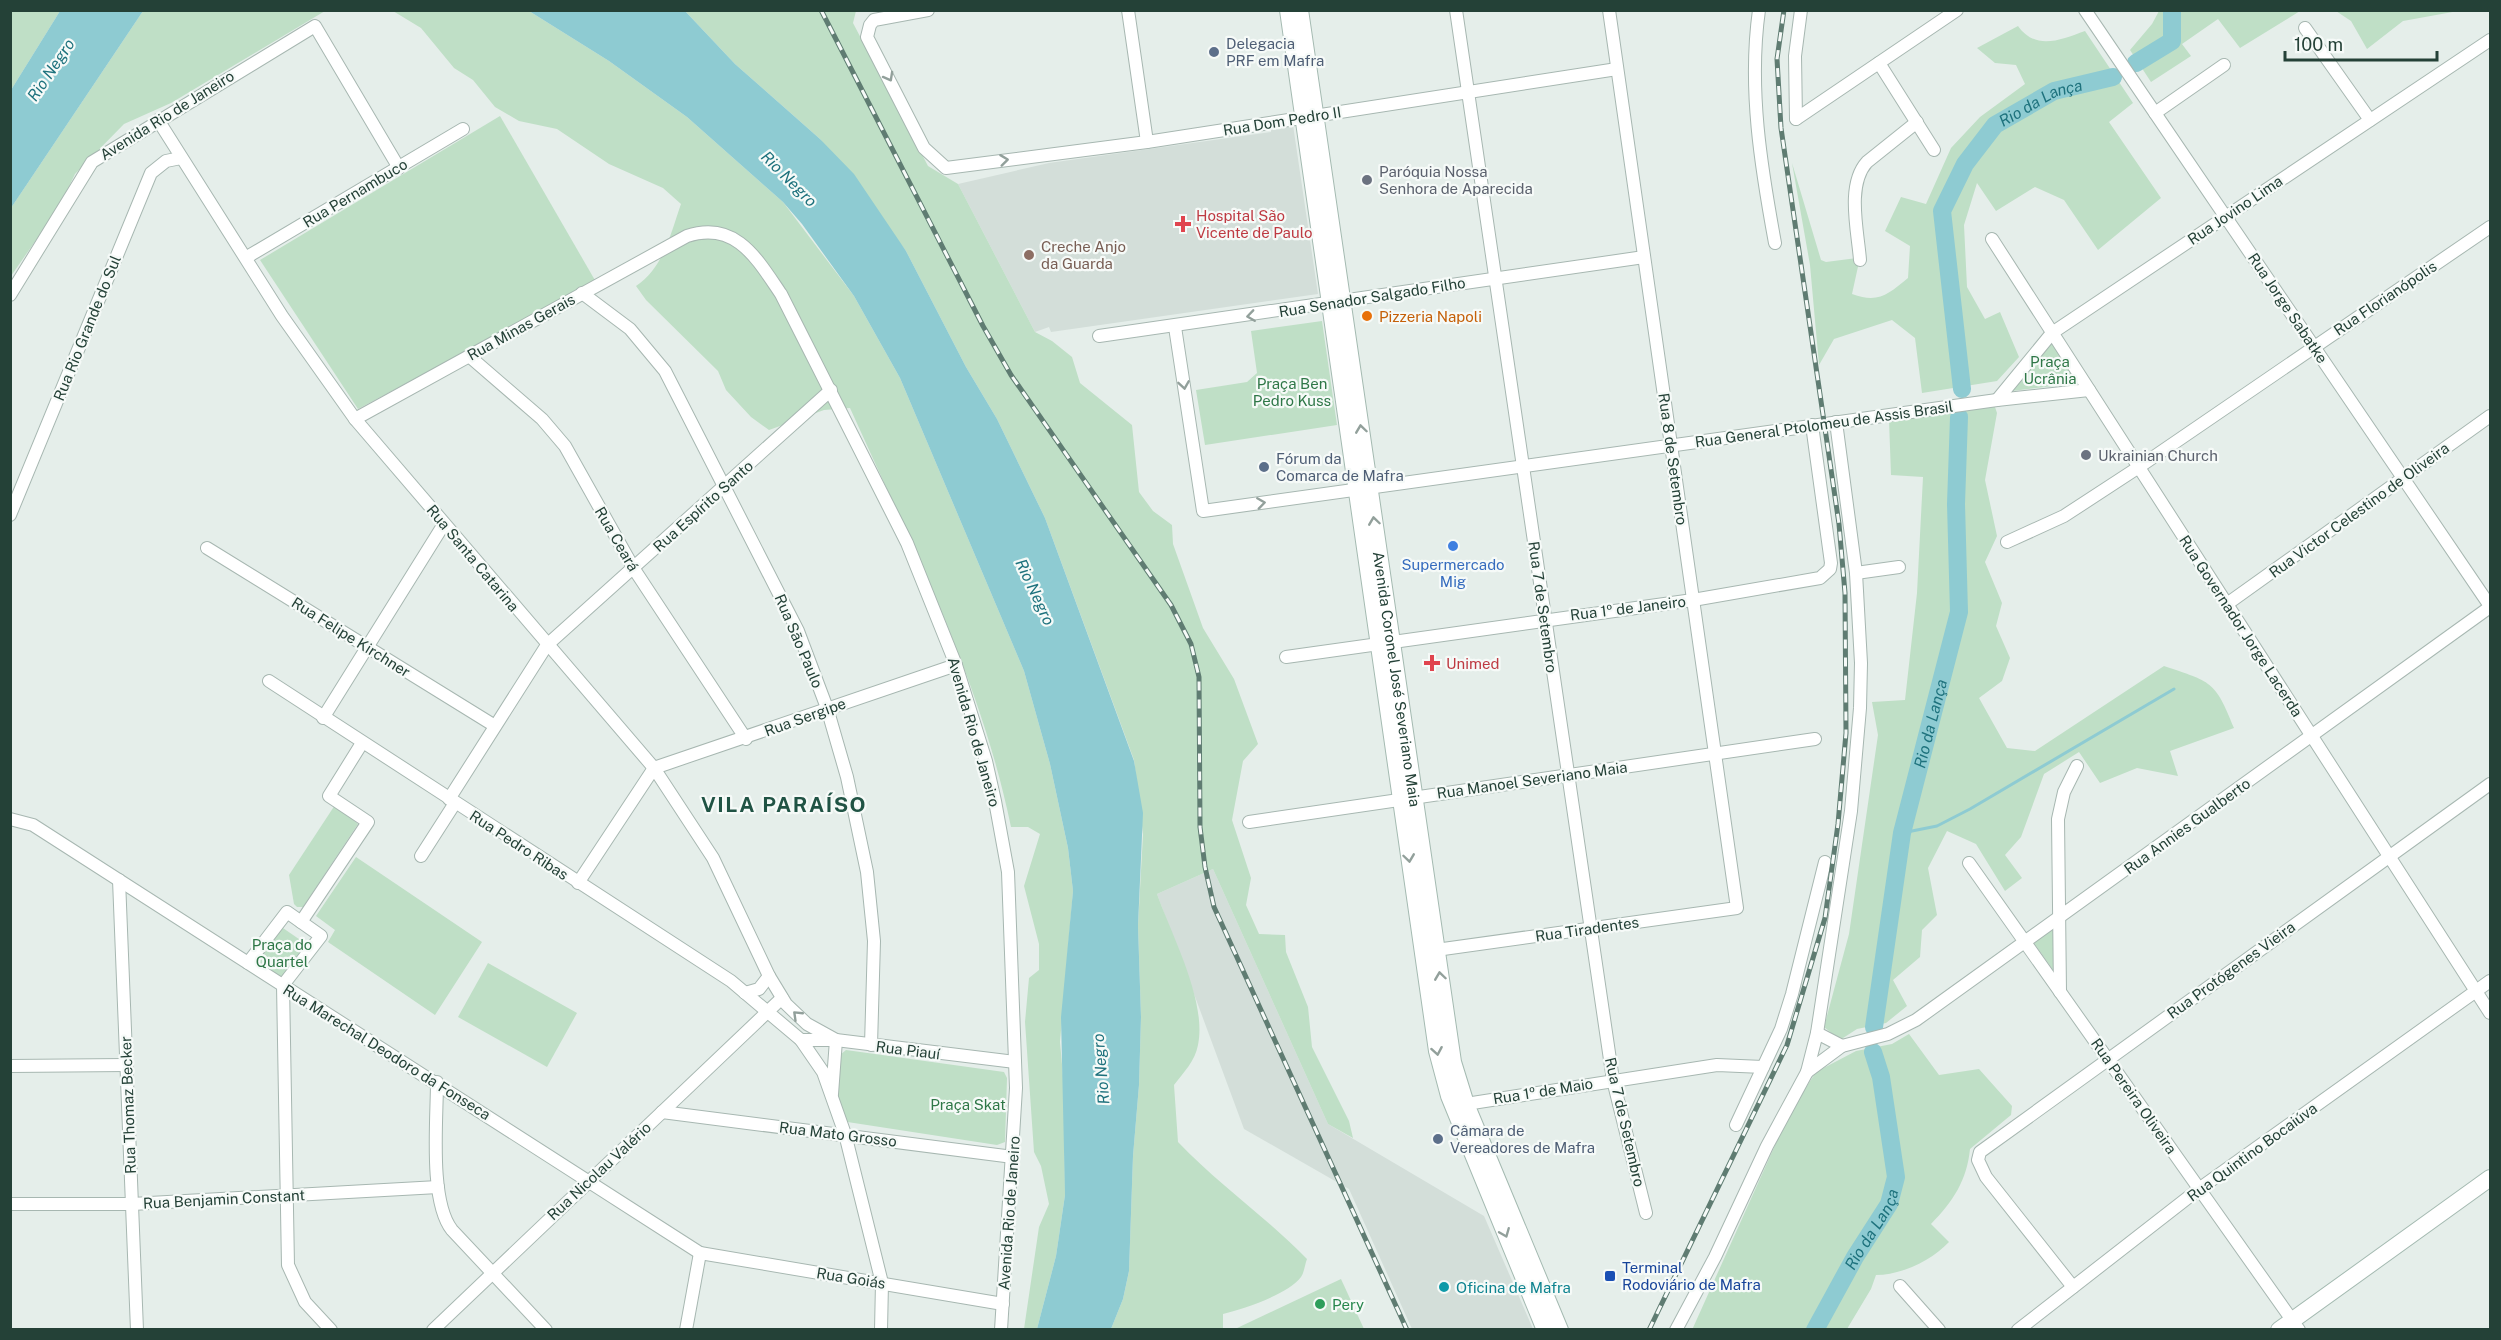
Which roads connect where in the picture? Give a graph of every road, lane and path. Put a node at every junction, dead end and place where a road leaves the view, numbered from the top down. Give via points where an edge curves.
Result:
1 (928, 10) edge
2 (1128, 10) edge
3 (1288, 10) edge
4 (1300, 10) edge
5 (1456, 10) edge
6 (1609, 10) edge
7 (1759, 10) edge
8 (1801, 10) edge
9 (1957, 10) edge
10 (2085, 10) edge
11 (2305, 28) dead end
12 (2490, 40) edge
13 (1879, 63) junction
14 (2224, 65) dead end
15 (1617, 69) junction
16 (1468, 92) junction
17 (2155, 113) junction
18 (1309, 117) junction
19 (158, 120) junction
20 (2370, 120) junction
21 (1917, 122) junction
22 (464, 129) dead end
23 (1148, 142) junction
24 (1934, 150) dead end
25 (182, 158) junction
26 (399, 168) junction
27 (2226, 217) junction
28 (2490, 226) edge
29 (687, 236) joint
30 (1992, 239) dead end
31 (1774, 243) dead end
32 (1644, 257) junction
33 (247, 258) junction
34 (1860, 260) dead end
35 (1495, 279) junction
36 (582, 293) junction
37 (10, 295) edge
38 (1336, 303) junction
39 (1175, 327) junction
40 (2052, 333) junction
41 (1099, 336) dead end
42 (2314, 347) junction
43 (469, 356) junction
44 (831, 390) junction
45 (2089, 390) junction
46 (1997, 400) junction
47 (2490, 416) edge
48 (355, 419) junction
49 (1836, 422) junction
50 (1812, 425) junction
51 (1671, 445) junction
52 (1522, 466) junction
53 (2139, 467) junction
54 (2403, 478) junction
55 (724, 485) junction
56 (1363, 488) junction
57 (10, 515) edge
58 (444, 524) junction
59 (2007, 543) dead end
60 (207, 548) dead end
61 (1899, 567) dead end
62 (634, 569) junction
63 (1856, 573) junction
64 (1693, 600) junction
65 (2227, 604) junction
66 (2490, 607) edge
67 (1545, 619) junction
68 (1385, 643) junction
69 (547, 645) junction
70 (367, 647) junction
71 (1286, 657) dead end
72 (956, 665) junction
73 (269, 681) dead end
74 (827, 708) junction
75 (323, 718) junction
76 (495, 726) junction
77 (2312, 736) junction
78 (746, 739) junction
79 (1815, 739) dead end
80 (362, 743) junction
81 (1715, 754) junction
82 (2078, 766) dead end
83 (654, 768) junction
84 (1568, 775) junction
85 (2490, 784) edge
86 (1407, 798) junction
87 (452, 801) junction
88 (10, 819) edge
89 (1249, 822) dead end
90 (421, 856) dead end
91 (2390, 856) junction
92 (1825, 862) dead end
93 (1969, 863) dead end
94 (119, 880) junction
95 (578, 883) junction
96 (1737, 908) joint
97 (2060, 917) junction
98 (301, 922) junction
99 (1590, 928) junction
100 (2025, 942) junction
101 (1436, 950) junction
102 (248, 963) junction
103 (769, 976) junction
104 (2490, 981) edge
105 (283, 985) junction
106 (2477, 991) junction
107 (2060, 992) junction
108 (745, 993) junction
109 (782, 998) junction
110 (766, 1013) junction
111 (2490, 1013) edge
112 (1817, 1033) junction
113 (801, 1040) junction
114 (836, 1040) junction
115 (871, 1045) junction
116 (1842, 1046) junction
117 (2107, 1059) junction
118 (1015, 1062) junction
119 (126, 1065) junction
120 (10, 1066) edge
121 (1763, 1067) junction
122 (1807, 1072) junction
123 (1613, 1080) junction
124 (437, 1082) junction
125 (832, 1094) junction
126 (1466, 1104) junction
127 (662, 1112) junction
128 (1736, 1125) dead end
129 (845, 1134) junction
130 (1013, 1157) junction
131 (2490, 1178) edge
132 (589, 1182) junction
133 (438, 1187) junction
134 (2199, 1189) junction
135 (286, 1196) junction
136 (10, 1204) edge
137 (132, 1204) junction
138 (1645, 1207) dead end
139 (700, 1253) junction
140 (492, 1272) junction
141 (882, 1282) junction
142 (1900, 1286) dead end
143 (2073, 1287) junction
144 (1003, 1304) junction
145 (2290, 1326) edge
146 (137, 1329) edge
147 (331, 1329) edge
148 (433, 1329) edge
149 (546, 1329) edge
150 (686, 1329) edge
151 (881, 1329) edge
152 (1001, 1329) edge
153 (1545, 1329) edge
154 (1560, 1329) edge
155 (1676, 1329) edge
156 (1939, 1329) edge
157 (2018, 1329) edge

1 -> 23 street, Rua Dom Pedro II via 880,17 870,25 867,37 924,148 946,168
2 - 23 street
3 - 18 main road, Avenida Coronel José Severiano Maia
4 - 18 main road, Avenida Coronel José Severiano Maia
5 - 16 street, Rua 7 de Setembro
6 - 15 street, Rua 8 de Setembro
7 - 31 street via 1756,106
8 - 13 street via 1796,119
9 - 13 street
10 - 17 street, Rua Jorge Sabatke
11 - 20 street
12 - 20 street, Rua Jovino Lima
13 - 21 street
14 - 17 street
15 - 16 street, Rua Dom Pedro II
15 - 32 street, Rua 8 de Setembro
16 - 18 street, Rua Dom Pedro II
16 - 35 street, Rua 7 de Setembro
17 - 27 street, Rua Jorge Sabatke
18 - 23 street, Rua Dom Pedro II
18 - 38 main road, Avenida Coronel José Severiano Maia
19 - 25 street, Rua Santa Catarina
19 - 26 street, Avenida Rio de Janeiro via 315,26
19 - 37 street, Avenida Rio de Janeiro via 92,162
20 - 27 street, Rua Jovino Lima
21 - 24 street
21 - 34 street via 1861,170 1856,202
22 - 26 street, Rua Pernambuco
25 - 33 street, Rua Santa Catarina
25 - 57 street, Rua Rio Grande do Sul via 166,161 151,173
26 - 33 street, Rua Pernambuco
27 - 40 street, Rua Jovino Lima
27 - 42 street, Rua Jorge Sabatke
28 - 42 street, Rua Florianópolis
29 - 36 street, Rua Minas Gerais
29 - 44 street, Avenida Rio de Janeiro via 702,231 718,232 732,236 748,250 781,294
30 - 40 street, Rua Governador Jorge Lacerda
32 - 35 street, Rua Senador Salgado Filho
32 - 51 street, Rua 8 de Setembro
33 - 48 street, Rua Santa Catarina via 282,316
35 - 38 street, Rua Senador Salgado Filho
35 - 52 street, Rua 7 de Setembro
36 - 43 street, Rua Minas Gerais
36 - 55 street, Rua São Paulo via 630,329 656,359
38 -> 39 street, Rua Senador Salgado Filho
38 - 56 main road, Avenida Coronel José Severiano Maia
39 - 41 street, Rua Senador Salgado Filho
39 -> 56 street, Rua General Ptolomeu de Assis Brasil via 1203,512
40 - 45 street, Rua Governador Jorge Lacerda
40 - 46 street, Rua Jovino Lima
42 - 53 street, Rua Florianópolis
42 - 54 street, Rua Jorge Sabatke
43 - 48 street, Rua Minas Gerais
43 - 62 street, Rua Ceará via 553,430
44 - 55 street, Rua Espírito Santo
44 - 72 street, Avenida Rio de Janeiro via 908,543
45 - 46 street, Rua General Ptolomeu de Assis Brasil
45 - 53 street, Rua Governador Jorge Lacerda
46 - 49 street, Rua General Ptolomeu de Assis Brasil
47 - 54 street, Rua Victor Celestino de Oliveira
48 - 58 street, Rua Santa Catarina
49 - 50 street, Rua General Ptolomeu de Assis Brasil
49 - 63 street
50 - 51 street, Rua General Ptolomeu de Assis Brasil
50 - 64 street, Rua 1º de Janeiro via 1831,563 1826,574 1813,580
51 - 52 street, Rua General Ptolomeu de Assis Brasil
51 - 64 street, Rua 8 de Setembro
52 - 56 street, Rua General Ptolomeu de Assis Brasil
52 - 67 street, Rua 7 de Setembro
53 - 59 street, Rua Florianópolis via 2064,516
53 - 65 street, Rua Governador Jorge Lacerda
54 - 65 street, Rua Victor Celestino de Oliveira
54 - 66 street, Rua Jorge Sabatke
55 - 62 street, Rua Espírito Santo
55 - 74 street, Rua São Paulo via 791,615
56 - 68 main road, Avenida Coronel José Severiano Maia
58 - 69 street, Rua Santa Catarina
58 - 70 street
60 - 70 street, Rua Felipe Kirchner
61 - 63 street
62 - 69 street, Rua Espírito Santo
62 - 78 street, Rua Ceará
63 - 112 street via 1861,663 1857,747 1843,872
64 - 67 street, Rua 1º de Janeiro
64 - 81 street, Rua 8 de Setembro
65 - 77 street, Rua Governador Jorge Lacerda
66 - 77 street, Rua Annies Gualberto
67 - 68 street, Rua 1º de Janeiro
67 - 84 street, Rua 7 de Setembro
68 - 71 street, Rua 1º de Janeiro
68 - 86 main road, Avenida Coronel José Severiano Maia
69 - 76 street, Rua Espírito Santo
69 - 83 street, Rua Santa Catarina
70 - 75 street
70 - 76 street, Rua Felipe Kirchner
72 - 74 street, Rua Sergipe
72 - 118 street, Avenida Rio de Janeiro via 986,761 1003,839 1009,894
73 - 75 street, Rua Pedro Ribas
74 - 78 street, Rua Sergipe
74 - 115 street, Rua São Paulo via 858,820 872,903
75 - 80 street, Rua Pedro Ribas
76 - 87 street, Rua Espírito Santo
77 - 91 street, Rua Governador Jorge Lacerda
77 - 97 street, Rua Annies Gualberto
78 - 83 street, Rua Sergipe
79 - 81 street, Rua Manoel Severiano Maia
80 - 87 street, Rua Pedro Ribas
80 - 98 street via 329,796 368,822
81 - 84 street, Rua Manoel Severiano Maia
81 - 96 street, Rua 8 de Setembro
82 - 97 street via 2064,792 2058,819
83 - 95 street
83 - 103 street, Rua Santa Catarina via 713,858
84 - 86 street, Rua Manoel Severiano Maia
84 - 99 street, Rua 7 de Setembro
85 - 91 street, Rua Protógenes Vieira
86 - 89 street, Rua Manoel Severiano Maia
86 - 101 main road, Avenida Coronel José Severiano Maia
86 -> 153 main road, Avenida Coronel José Severiano Maia via 1440,1066
87 - 90 street, Rua Espírito Santo
87 - 95 street, Rua Pedro Ribas
88 - 94 street, Rua Marechal Deodoro da Fonseca via 33,825
91 - 106 street, Rua Governador Jorge Lacerda
91 - 117 street, Rua Protógenes Vieira
92 - 121 street via 1792,994
93 - 100 street, Rua Pereira Oliveira
94 - 102 street, Rua Marechal Deodoro da Fonseca
94 - 119 street, Rua Thomaz Becker
95 - 108 street, Rua Pedro Ribas
96 - 99 street, Rua Tiradentes
97 - 100 street, Rua Annies Gualberto
97 - 107 street
98 - 102 street via 287,912
98 - 105 street via 321,938
99 - 101 street, Rua Tiradentes
99 - 123 street, Rua 7 de Setembro
100 - 107 street, Rua Pereira Oliveira
100 - 116 street, Rua Annies Gualberto via 1916,1020
126 -> 101 main road, Avenida Coronel José Severiano Maia via 1453,1062
102 - 105 street, Rua Marechal Deodoro da Fonseca
103 - 108 street via 759,989
103 - 109 street, Rua Santa Catarina
104 - 106 street, Rua Quintino Bocaiúva
105 - 124 street, Rua Marechal Deodoro da Fonseca
105 - 135 street
106 - 111 street, Rua Governador Jorge Lacerda
106 - 134 street, Rua Quintino Bocaiúva
107 - 117 street, Rua Pereira Oliveira
108 - 110 street, Rua Pedro Ribas
109 - 110 street
114 -> 109 street, Rua Santa Catarina via 807,1024
110 - 113 street
110 - 127 street, Rua Nicolau Valério
112 - 116 street
112 - 122 street
113 - 114 street, Rua Piauí
113 - 125 street via 818,1061
114 - 115 street, Rua Piauí
114 - 125 street
115 - 118 street, Rua Piauí
116 - 122 street, Rua Annies Gualberto
117 - 134 street, Rua Pereira Oliveira
117 - 143 street, Rua Protógenes Vieira via 1985,1146 1978,1160 1986,1178
118 - 130 street, Avenida Rio de Janeiro
119 - 120 street
119 - 137 street, Rua Thomaz Becker
121 - 123 street, Rua 1º de Maio via 1717,1065
121 - 128 street
122 - 155 street
123 - 126 street, Rua 1º de Maio
123 - 138 street, Rua 7 de Setembro
124 - 132 street, Rua Marechal Deodoro da Fonseca
124 - 133 street
125 - 129 street
126 - 154 main road, Avenida Coronel José Severiano Maia
127 - 129 street, Rua Mato Grosso
127 - 132 street, Rua Nicolau Valério
129 - 130 street, Rua Mato Grosso
129 - 141 street
130 - 144 street, Avenida Rio de Janeiro
131 - 145 main road
132 - 139 street, Rua Marechal Deodoro da Fonseca
132 - 140 street, Rua Nicolau Valério
133 - 135 street, Rua Benjamin Constant
133 - 140 street via 446,1222
134 - 143 street, Rua Quintino Bocaiúva
134 - 145 street, Rua Pereira Oliveira
135 - 137 street, Rua Benjamin Constant
135 - 147 street via 288,1265 305,1302
136 - 137 street, Rua Benjamin Constant
137 - 146 street, Rua Thomaz Becker
139 - 141 street, Rua Goiás
139 - 150 street
140 - 148 street, Rua Nicolau Valério
140 - 149 street
141 - 144 street, Rua Goiás
141 - 151 street
142 - 156 street
143 - 157 street, Rua Quintino Bocaiúva
144 - 152 street, Avenida Rio de Janeiro

